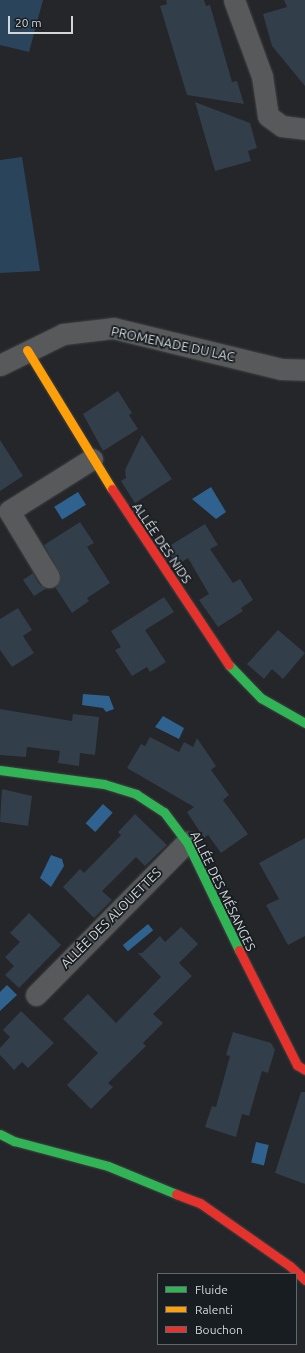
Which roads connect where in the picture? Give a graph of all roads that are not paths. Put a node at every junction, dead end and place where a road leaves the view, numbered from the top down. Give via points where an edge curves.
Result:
1 (234, 0) edge
2 (305, 129) edge
3 (27, 350) junction
4 (0, 365) edge
5 (305, 370) edge
6 (92, 459) junction
7 (49, 577) dead end
8 (305, 723) edge
9 (0, 770) edge
10 (187, 842) junction
11 (36, 994) dead end
12 (305, 1070) edge
13 (0, 1134) edge
14 (305, 1280) edge

1 - 2 street via 262,76 268,116 282,126
3 - 4 street, PROMENADE DU LAC
3 - 5 street, PROMENADE DU LAC via 63,334 113,328 281,369
3 - 6 street, ALLÉE DES NIDS
6 - 7 street via 9,511
6 - 8 street, ALLÉE DES NIDS via 230,667 261,698
9 - 10 street, ALLÉE DES MÉSANGES via 104,784 136,794 164,812
10 - 11 street, ALLÉE DES ALOUETTES
10 - 12 street, ALLÉE DES MÉSANGES via 266,1007 297,1065
13 - 14 street via 14,1141 108,1166 200,1203 290,1266

